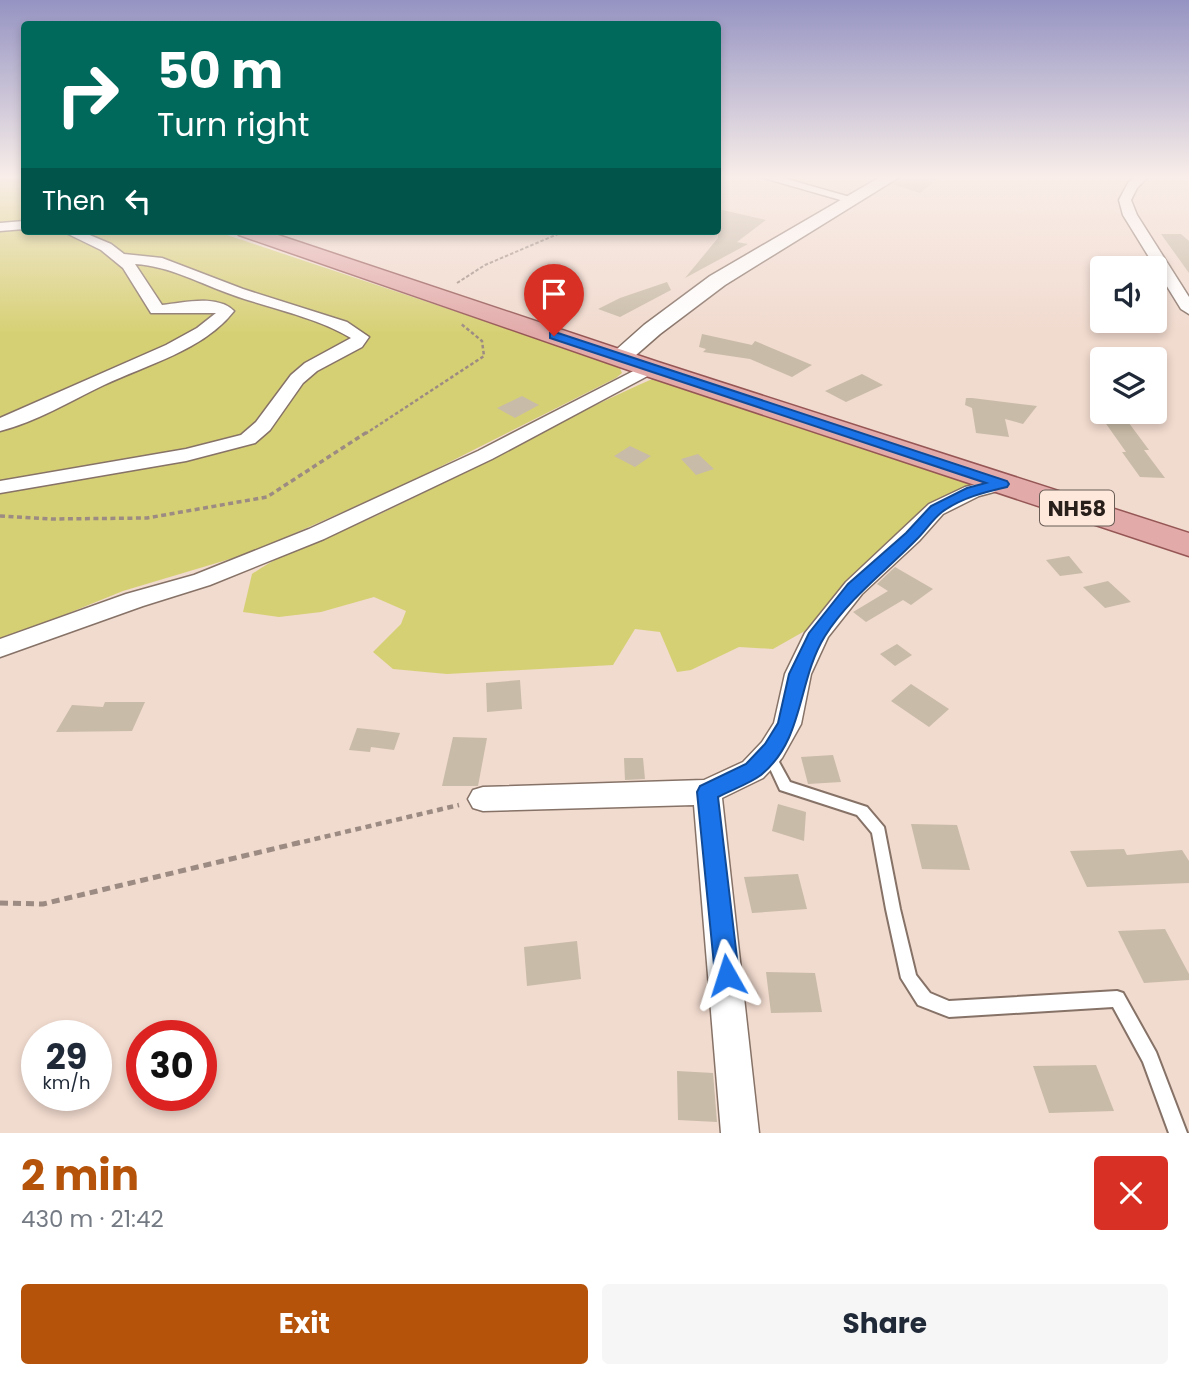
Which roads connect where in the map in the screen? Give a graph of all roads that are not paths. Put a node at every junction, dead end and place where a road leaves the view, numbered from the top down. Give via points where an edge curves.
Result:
1 (799, 229) edge
2 (1140, 229) edge
3 (78, 235) edge
4 (258, 235) edge
5 (120, 258) junction
6 (1189, 309) edge
7 (620, 357) junction
8 (649, 368) junction
9 (0, 425) edge
10 (1002, 484) junction
11 (0, 487) edge
12 (1189, 545) edge
13 (0, 648) edge
14 (787, 724) junction
15 (707, 792) junction
16 (483, 799) road end
17 (740, 1133) edge
18 (1178, 1133) edge

1 - 7 street via 743,261 659,321
2 - 6 street
3 - 5 street
4 - 7 main road, NH58
5 - 9 street via 130,265 157,310 212,306 226,311 186,342
5 - 11 street via 157,261 341,325 361,337 311,366 248,439 186,455
7 - 8 main road, NH58
8 - 10 main road, NH58
8 - 13 street via 460,467 326,529 201,580
10 - 12 main road, NH58
10 - 14 street via 972,491 936,509 854,588 817,633 798,674
14 - 15 street via 753,770
14 - 18 lane via 773,762 785,786 862,811 879,831 909,978 924,999 949,1009 1117,999 1150,1058
15 - 16 street
15 - 17 street

